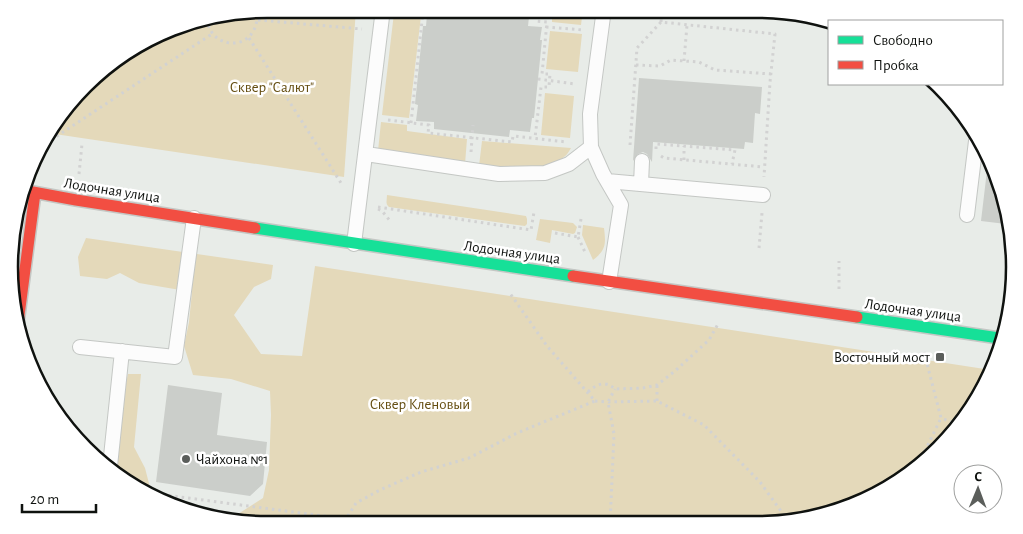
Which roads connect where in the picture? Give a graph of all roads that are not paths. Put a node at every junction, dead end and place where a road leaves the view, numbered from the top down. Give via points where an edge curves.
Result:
1 (382, 18) edge
2 (603, 18) edge
3 (591, 147) junction
4 (975, 148) edge
5 (366, 154) junction
6 (642, 161) dead end
7 (607, 181) junction
8 (634, 183) junction
9 (30, 191) edge
10 (35, 192) junction
11 (763, 195) road end
12 (967, 215) dead end
13 (194, 218) junction
14 (354, 244) junction
15 (609, 282) junction
16 (20, 304) edge
17 (995, 337) edge
18 (80, 347) dead end
19 (122, 351) junction
20 (110, 462) edge

1 - 5 lane
2 - 3 lane via 590,114
3 - 5 lane via 569,164 545,173 499,174
3 - 7 lane
4 - 12 lane
5 - 14 lane
6 - 8 lane
7 - 8 lane
7 - 15 lane via 621,205
8 - 11 lane
9 - 10 street, Лодочная улица
10 - 13 street, Лодочная улица
10 - 16 street
13 - 14 street, Лодочная улица
13 - 19 lane via 175,357
14 - 15 street, Лодочная улица
15 - 17 street, Лодочная улица
18 - 19 lane
19 - 20 lane

